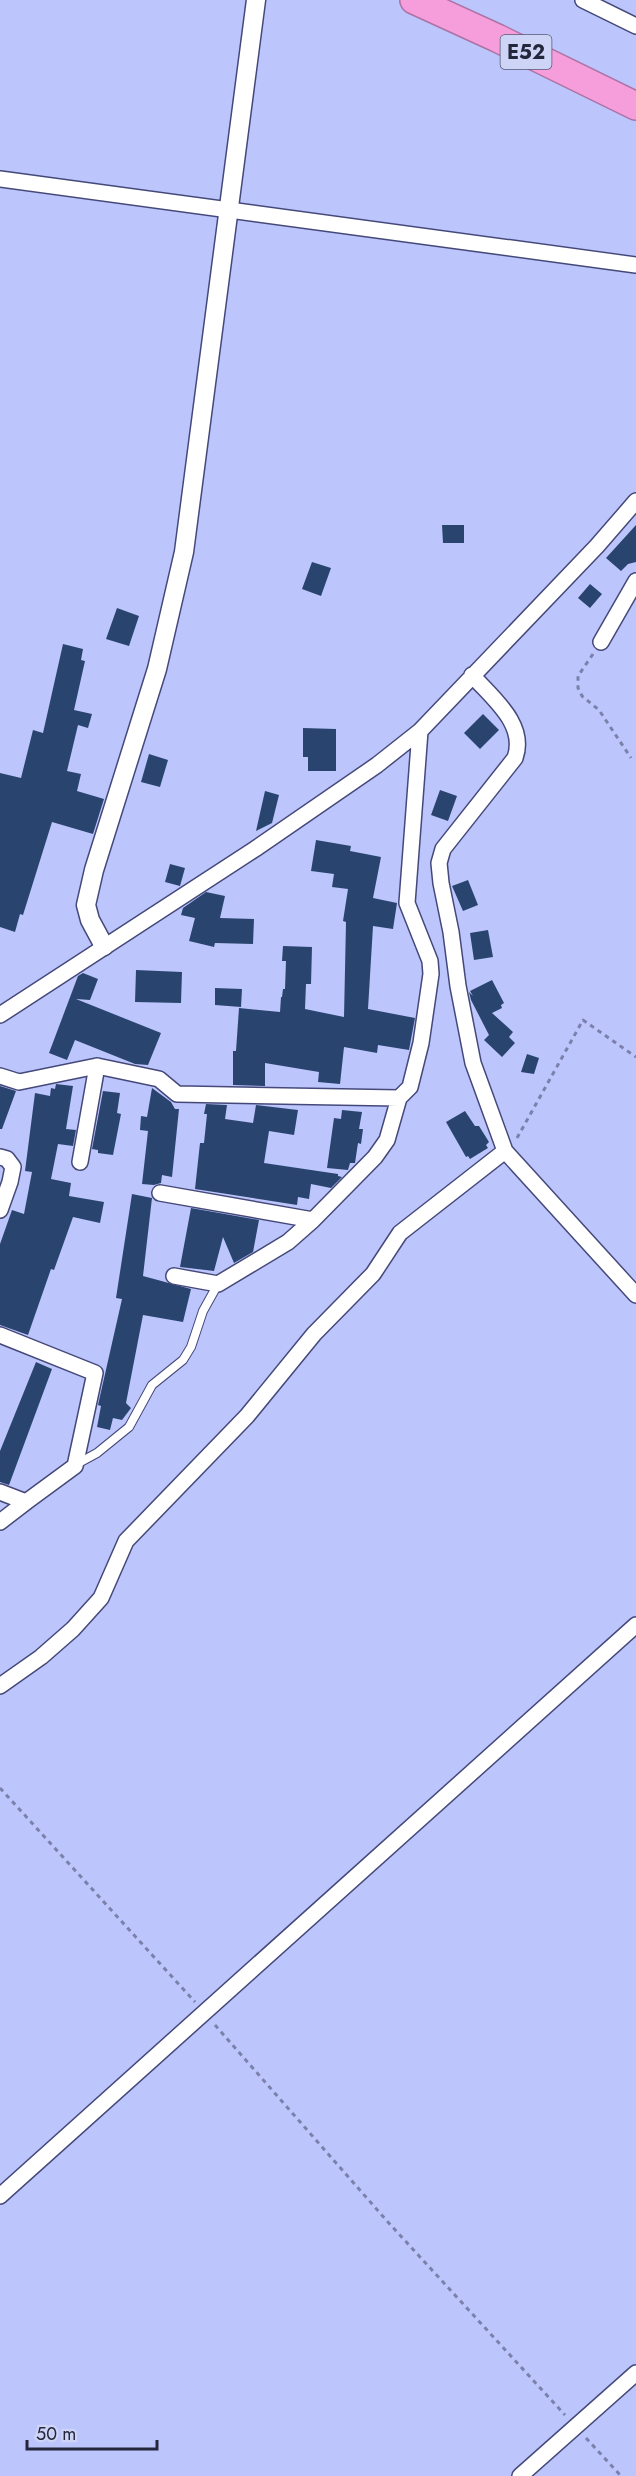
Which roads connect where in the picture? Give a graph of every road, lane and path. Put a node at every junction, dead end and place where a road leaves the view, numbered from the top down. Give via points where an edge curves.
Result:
1 (256, 0) edge
2 (414, 0) edge
3 (583, 0) edge
4 (636, 27) edge
5 (636, 106) edge
6 (0, 179) edge
7 (230, 210) junction
8 (636, 265) edge
9 (636, 501) edge
10 (636, 582) edge
11 (601, 642) joint
12 (472, 675) junction
13 (420, 731) junction
14 (631, 758) dead end
15 (104, 946) junction
16 (0, 1015) edge
17 (636, 1057) edge
18 (98, 1066) junction
19 (0, 1076) edge
20 (399, 1098) junction
21 (505, 1151) junction
22 (0, 1157) edge
23 (80, 1162) dead end
24 (160, 1192) dead end
25 (0, 1210) edge
26 (313, 1220) junction
27 (174, 1276) dead end
28 (218, 1284) junction
29 (636, 1295) edge
30 (0, 1335) edge
31 (75, 1466) junction
32 (0, 1492) edge
33 (26, 1502) junction
34 (0, 1522) edge
35 (636, 1625) edge
36 (0, 1686) edge
37 (0, 1788) edge
38 (204, 2012) junction
39 (0, 2196) edge
40 (636, 2373) edge
41 (575, 2426) junction
42 (520, 2476) edge
43 (621, 2476) edge

1 - 7 street
2 - 5 highway, E52
3 - 4 street
6 - 7 street
7 - 8 street
7 - 15 street via 174,602 86,905
9 - 12 street
10 - 11 street
11 - 14 path via 578,676 578,688 599,710
12 - 13 street
12 - 21 street via 510,717 519,747 515,758 443,849 439,863 473,1063
13 - 15 street via 255,849
13 - 20 street via 407,903 430,961 431,974 410,1087
15 - 16 street
17 - 21 path via 583,1020 513,1144
18 - 19 street via 19,1082
18 - 20 street via 159,1079 177,1094
18 - 23 street
20 - 26 street via 387,1140
21 - 29 street
21 - 36 street via 400,1233 373,1274 314,1334 247,1416 126,1541 101,1598 41,1657
22 - 25 street via 13,1167
24 - 26 street
26 - 28 street via 288,1242
27 - 28 street
28 - 31 lane via 183,1360 152,1385 129,1427
30 - 31 street via 95,1372
31 - 33 street
32 - 33 street
33 - 34 street
35 - 38 street
37 - 38 path
38 - 39 street
38 - 41 path via 387,2221
40 - 41 street
41 - 42 street
41 - 43 path

